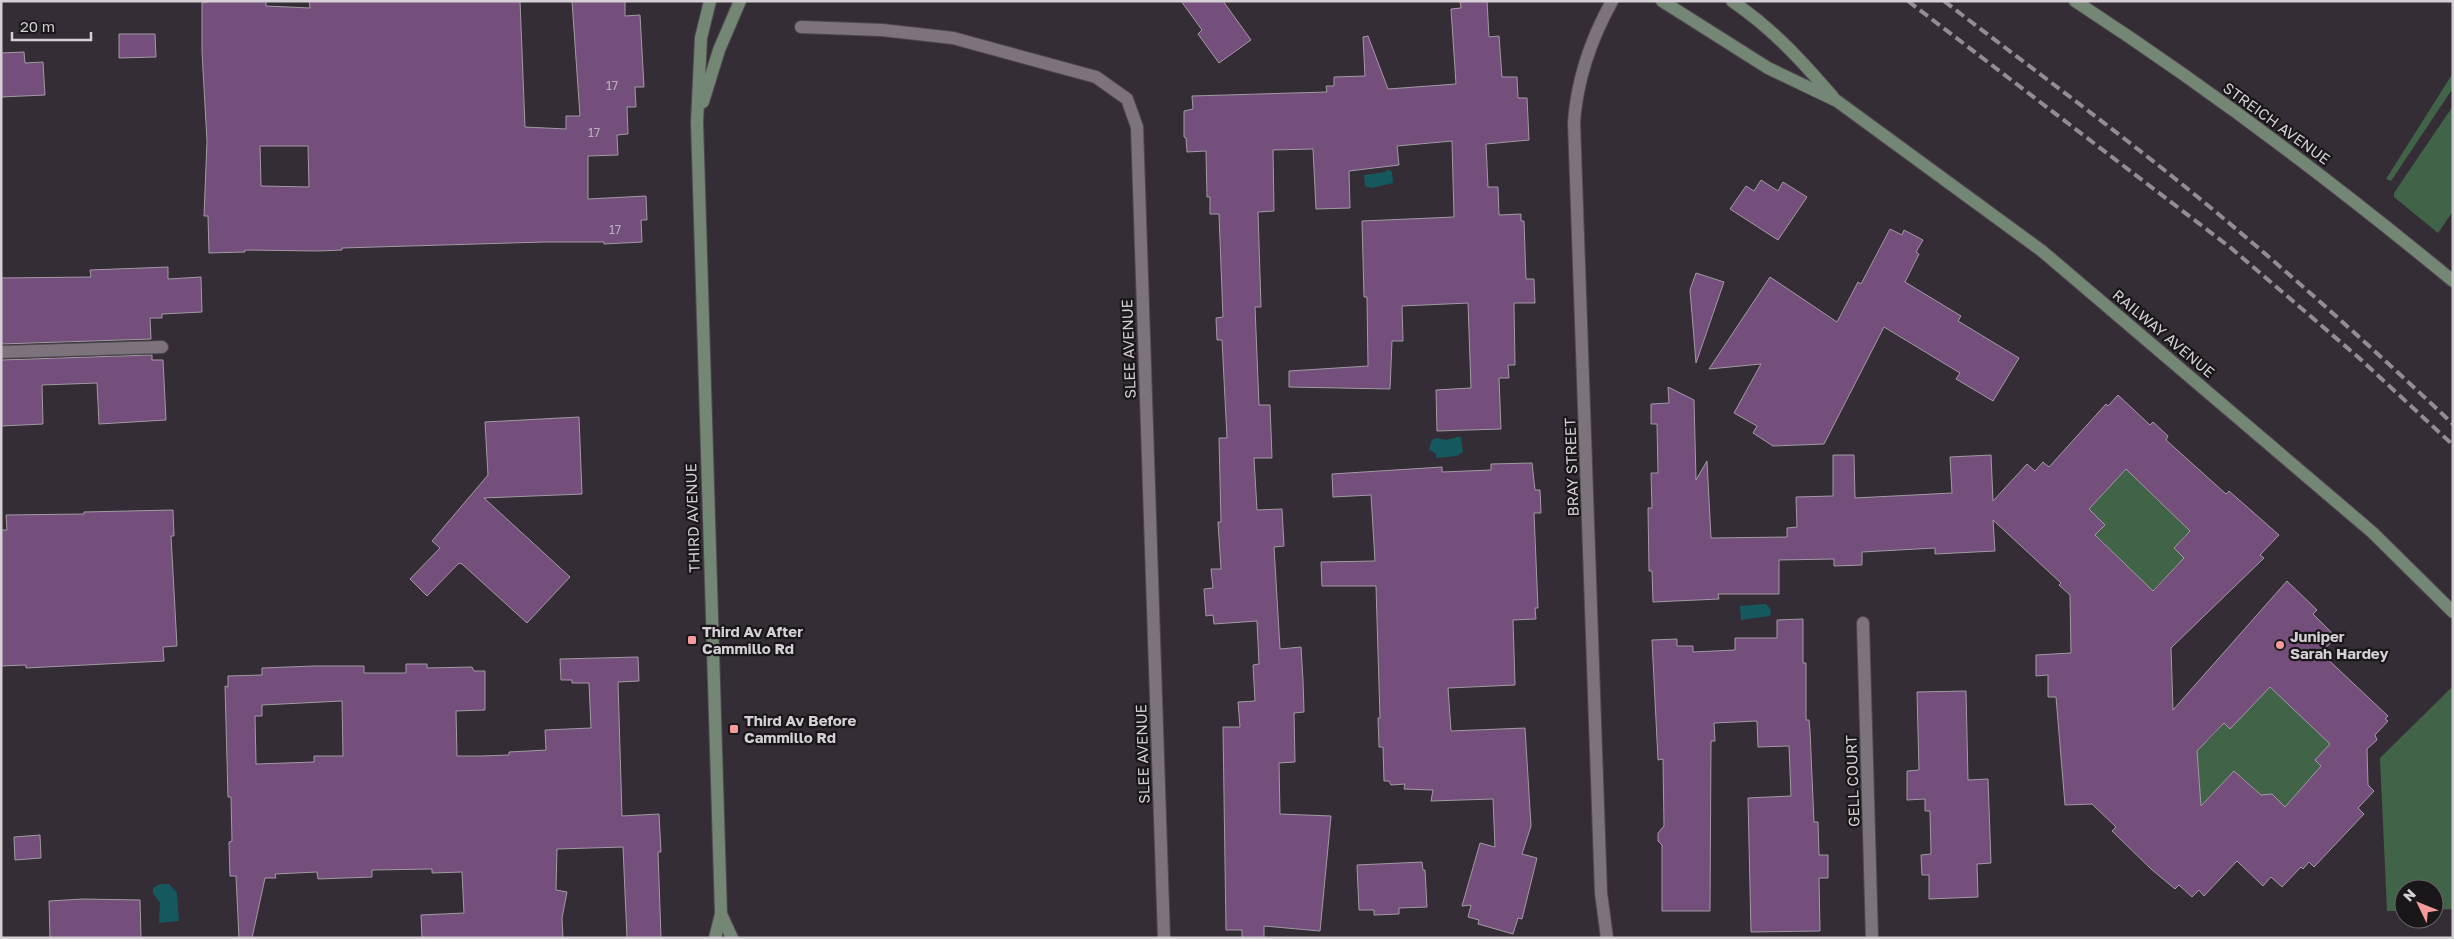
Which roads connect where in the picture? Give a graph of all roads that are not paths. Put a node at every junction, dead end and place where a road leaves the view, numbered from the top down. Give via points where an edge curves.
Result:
1 (710, 1) edge
2 (740, 1) edge
3 (1612, 1) edge
4 (1662, 1) edge
5 (1732, 1) edge
6 (2075, 1) edge
7 (800, 27) dead end
8 (1837, 101) junction
9 (697, 122) junction
10 (2453, 281) edge
11 (162, 347) dead end
12 (1, 352) edge
13 (2453, 612) edge
14 (1863, 623) dead end
15 (722, 914) junction
16 (715, 938) edge
17 (732, 938) edge
18 (1164, 938) edge
19 (1608, 938) edge
20 (1872, 938) edge

1 - 9 main road, THIRD AVENUE via 701,38
2 - 9 main road, THIRD AVENUE via 719,50
3 - 19 street, BRAY STREET via 1590,49 1576,92 1574,122 1601,893
4 - 8 main road, RAILWAY AVENUE via 1768,68
5 - 8 main road, RAILWAY AVENUE via 1785,43
6 - 10 main road, STREICH AVENUE via 2244,117
7 - 18 street, SLEE AVENUE via 882,30 952,38 1096,78 1127,100 1137,127
8 - 13 main road, RAILWAY AVENUE via 2042,251 2372,532
9 - 15 main road, THIRD AVENUE
11 - 12 street
14 - 20 street, GELL COURT
15 - 16 main road, THIRD AVENUE
15 - 17 main road, THIRD AVENUE

